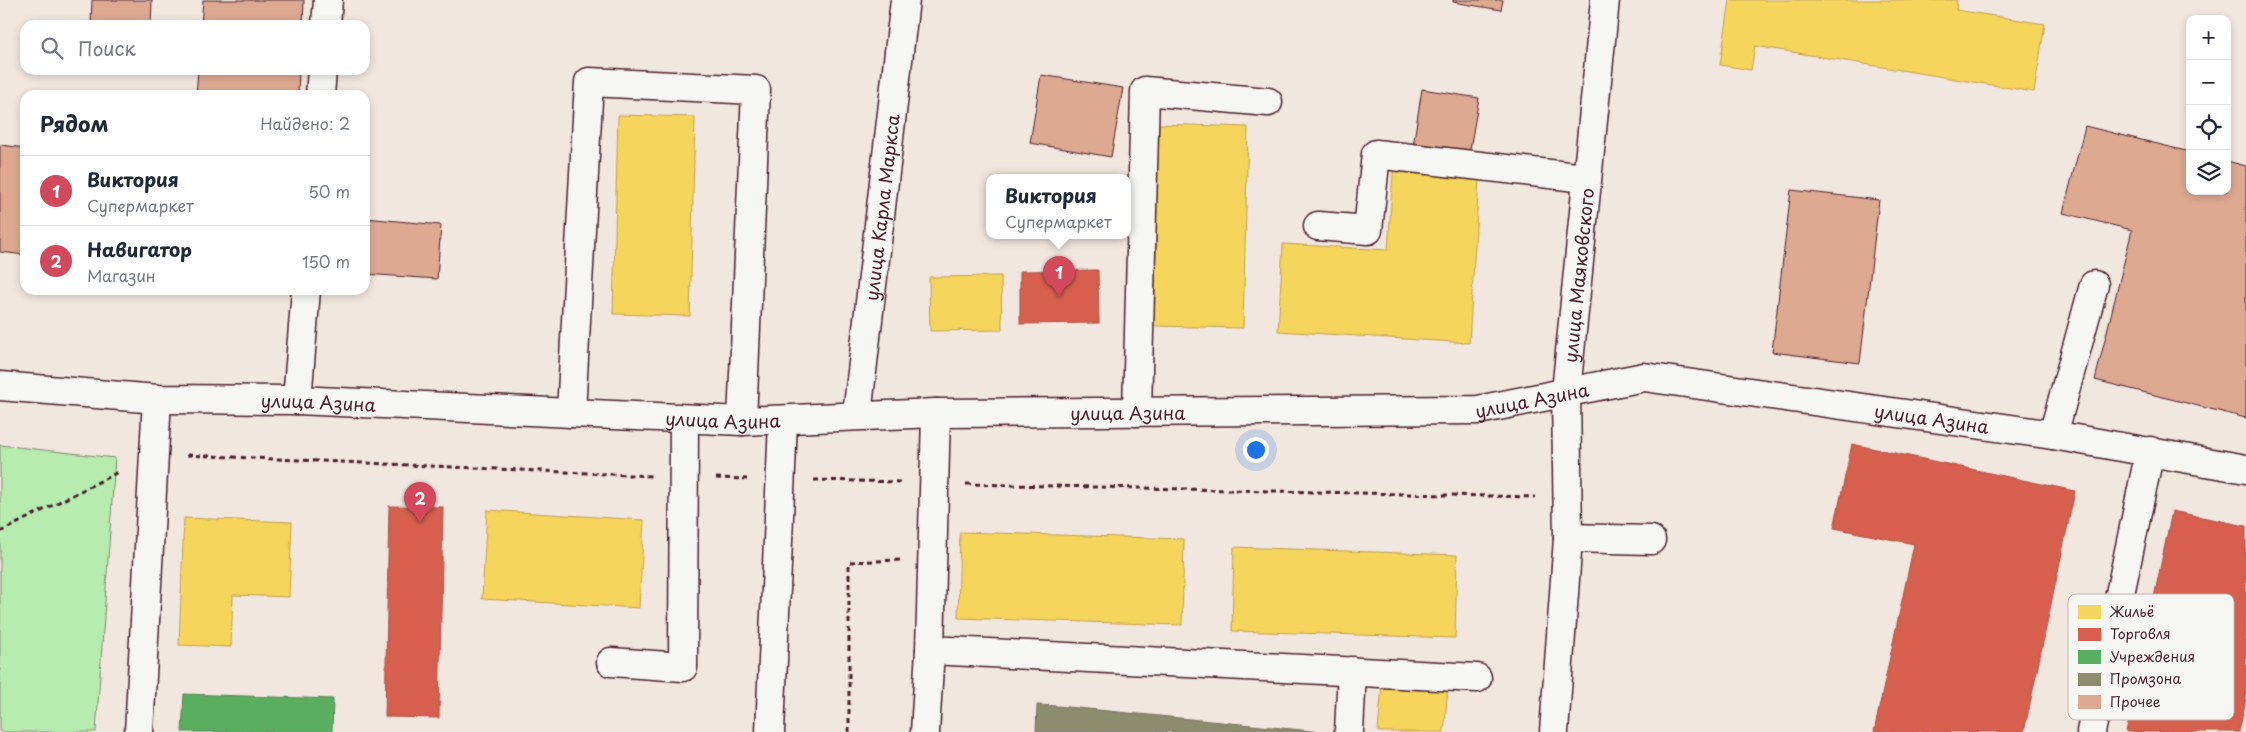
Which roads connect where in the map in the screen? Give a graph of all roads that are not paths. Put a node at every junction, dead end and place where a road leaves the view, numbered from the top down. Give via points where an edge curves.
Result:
1 (328, 0) edge
2 (905, 0) edge
3 (1605, 0) edge
4 (326, 20) edge
5 (322, 75) edge
6 (320, 90) edge
7 (1268, 102) dead end
8 (1585, 178) junction
9 (1318, 226) dead end
10 (2094, 285) dead end
11 (306, 295) edge
12 (0, 386) edge
13 (1566, 392) junction
14 (157, 399) junction
15 (298, 400) junction
16 (1137, 412) junction
17 (571, 413) junction
18 (936, 413) junction
19 (857, 416) junction
20 (684, 419) junction
21 (742, 421) junction
22 (784, 421) junction
23 (2053, 435) junction
24 (2150, 451) junction
25 (2246, 469) edge
26 (1568, 538) junction
27 (1651, 540) dead end
28 (2120, 594) edge
29 (930, 650) junction
30 (611, 662) dead end
31 (1352, 671) junction
32 (1477, 678) dead end
33 (139, 732) edge
34 (770, 732) edge
35 (925, 732) edge
36 (1349, 732) edge
37 (1554, 732) edge

1 - 4 street
2 - 19 street, улица Карла Маркса
3 - 8 street, улица Маяковского
5 - 6 street
7 - 16 street via 1145,91
8 - 9 street via 1376,154 1368,230
8 - 13 street, улица Маяковского
10 - 23 street
11 - 15 street
12 - 14 street, улица Азина
13 - 16 street, улица Азина via 1478,410
13 - 23 street, улица Азина via 1644,377
13 - 26 street, улица Маяковского
14 - 15 street, улица Азина
14 - 33 street
15 - 17 street, улица Азина
16 - 18 street, улица Азина
17 - 20 street, улица Азина
17 - 21 street via 590,82 746,89 756,90
18 - 19 street, улица Азина
18 - 29 street
19 - 22 street, улица Азина
20 - 21 street, улица Азина
20 - 30 street via 683,667
21 - 22 street, улица Азина
22 - 34 street
23 - 24 street, улица Азина
24 - 25 street, улица Азина
24 - 28 street
26 - 27 street
26 - 37 street, улица Маяковского
29 - 31 street
29 - 35 street
31 - 32 street
31 - 36 street

